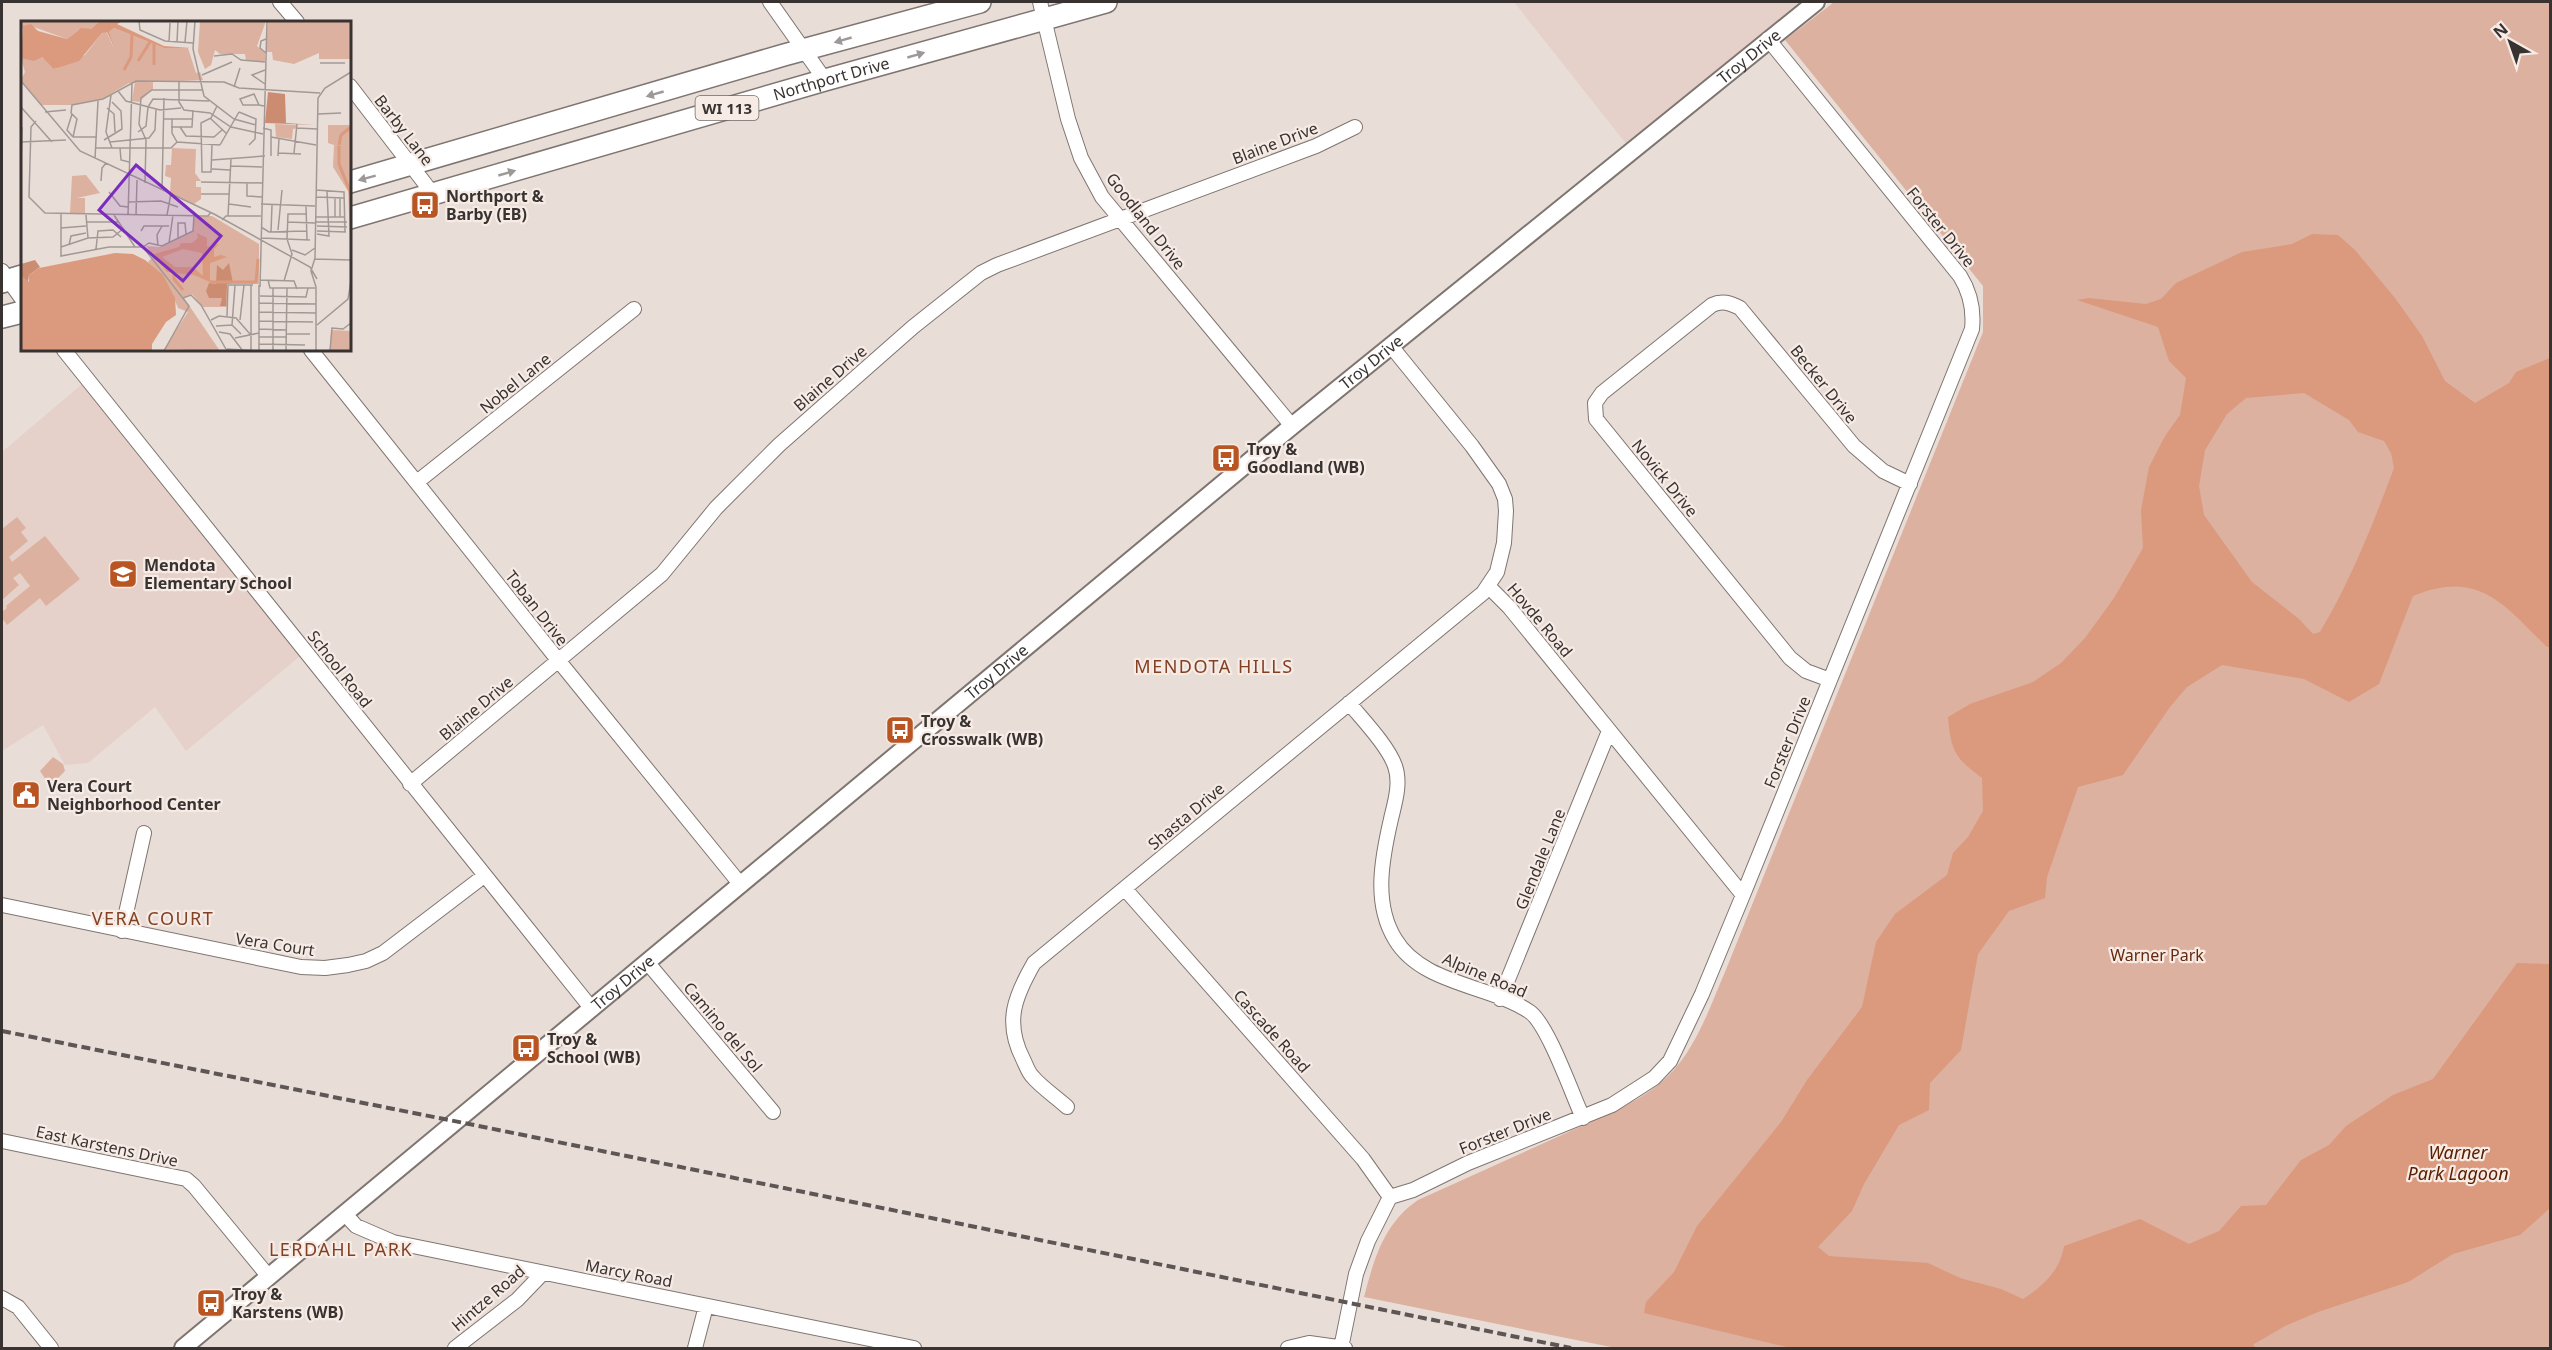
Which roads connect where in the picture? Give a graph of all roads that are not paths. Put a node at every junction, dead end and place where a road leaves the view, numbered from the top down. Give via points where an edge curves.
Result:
1 (280, 2) edge
2 (770, 2) edge
3 (980, 2) edge
4 (1106, 2) edge
5 (1816, 2) edge
6 (1043, 10) edge
7 (296, 21) edge
8 (1768, 39) junction
9 (806, 50) junction
10 (825, 80) junction
11 (351, 87) edge
12 (1355, 127) dead end
13 (411, 165) junction
14 (351, 182) edge
15 (433, 194) junction
16 (351, 218) edge
17 (1120, 219) junction
18 (9, 277) edge
19 (21, 297) edge
20 (1718, 302) joint
21 (634, 309) dead end
22 (21, 312) edge
23 (2, 317) edge
24 (1391, 346) junction
25 (65, 351) edge
26 (312, 351) edge
27 (1292, 426) junction
28 (417, 483) junction
29 (1910, 484) junction
30 (1488, 586) junction
31 (558, 660) junction
32 (1830, 680) junction
33 (1349, 703) junction
34 (1609, 731) junction
35 (410, 784) junction
36 (144, 833) dead end
37 (484, 876) junction
38 (741, 885) junction
39 (1125, 889) junction
40 (1743, 895) junction
41 (2, 905) edge
42 (122, 931) junction
43 (647, 962) junction
44 (1500, 999) junction
45 (592, 1009) junction
46 (1067, 1107) dead end
47 (773, 1112) dead end
48 (1583, 1118) junction
49 (2, 1141) edge
50 (1390, 1197) junction
51 (345, 1215) junction
52 (543, 1273) junction
53 (269, 1277) junction
54 (2, 1298) edge
55 (706, 1306) junction
56 (51, 1348) edge
57 (183, 1348) edge
58 (455, 1348) edge
59 (695, 1348) edge
60 (914, 1348) edge
61 (1288, 1348) edge
62 (1343, 1348) edge

1 - 7 street
2 - 9 street
3 -> 9 main road, WI 113
4 - 6 main road, Northport Drive / WI 113
5 - 8 street, Troy Drive
10 -> 6 main road, Northport Drive / WI 113
6 - 17 street, Goodland Drive via 1065,109 1081,158 1102,197
8 - 24 street, Troy Drive
8 - 29 street, Forster Drive via 1960,276 1970,296 1972,329
9 - 10 street
9 -> 13 main road, WI 113
15 -> 10 main road, Northport Drive / WI 113
11 - 13 street, Barby Lane
12 - 17 street, Blaine Drive via 1316,146
13 -> 14 main road, WI 113
13 - 15 street, Barby Lane
15 - 16 main road, Northport Drive / WI 113
17 - 27 street, Goodland Drive
17 - 31 street, Blaine Drive via 997,265 955,293 779,445 717,508 662,574
18 - 19 street
20 - 29 street, Becker Drive via 1740,308 1872,464
20 - 32 street, Novick Drive via 1602,393 1594,414 1790,658 1806,671
21 - 28 street, Nobel Lane
22 - 23 main road
24 - 27 street, Troy Drive
24 - 30 street, Hovde Road via 1499,484 1506,511 1504,543 1497,572
25 - 35 street, School Road
26 - 28 street, Toban Drive
27 - 38 street, Troy Drive
28 - 31 street, Toban Drive
29 - 32 street, Forster Drive
30 - 33 street, Shasta Drive
30 - 34 street, Hovde Road
31 - 35 street, Blaine Drive
31 - 38 street, Toban Drive
32 - 40 street, Forster Drive
33 - 39 street, Shasta Drive
33 - 44 street, Alpine Road via 1391,757 1396,771 1397,794 1387,835 1381,891 1395,939 1414,959 1438,975
34 - 40 street, Hovde Road
34 - 44 street, Glendale Lane
35 - 37 street, School Road
36 - 42 street
37 - 42 street, Vera Court via 383,953 336,967 275,963
37 - 45 street, School Road
38 - 43 street, Troy Drive
39 - 46 street, Shasta Drive via 1034,963 1019,988 1014,1032 1019,1051 1031,1076
39 - 50 street, Cascade Road via 1363,1159
40 - 48 street, Forster Drive via 1670,1061 1635,1091
41 - 42 street, Vera Court
43 - 45 street, Troy Drive
43 - 47 street, Camino del Sol
44 - 48 street, Alpine Road via 1537,1019
45 - 51 street, Troy Drive
48 - 50 street, Forster Drive
49 - 53 street, East Karstens Drive via 186,1179
50 - 62 street via 1356,1274
51 - 52 street, Marcy Road via 356,1226 393,1242
51 - 53 street, Troy Drive
52 - 55 street, Marcy Road
52 - 58 street, Hintze Road via 517,1300
53 - 57 street, Troy Drive
54 - 56 street via 18,1307
55 - 59 street
55 - 60 street, Marcy Road
61 - 62 street via 1309,1343

